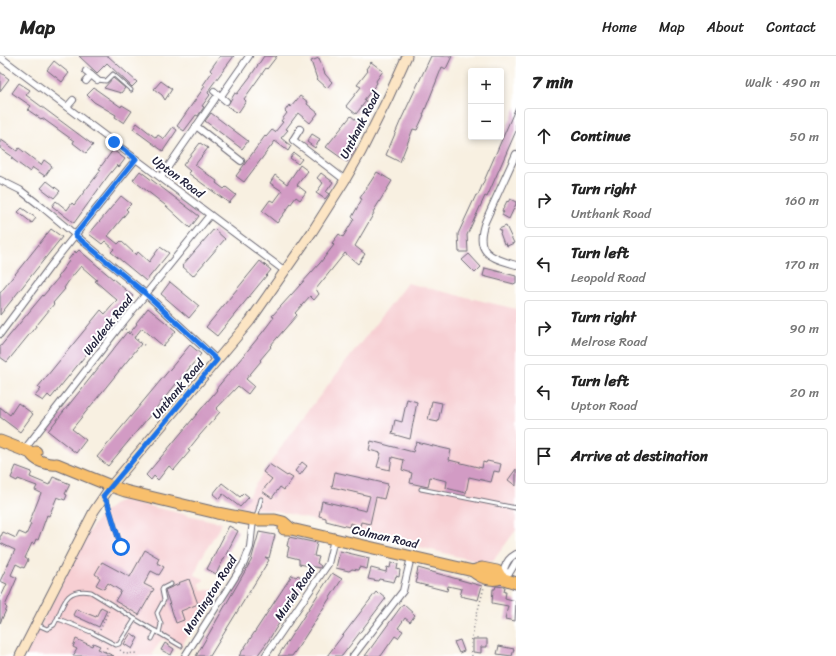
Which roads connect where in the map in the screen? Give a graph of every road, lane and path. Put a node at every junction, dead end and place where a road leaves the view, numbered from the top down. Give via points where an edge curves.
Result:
1 (249, 56) edge
2 (407, 56) edge
3 (0, 57) edge
4 (97, 80) joint
5 (86, 81) dead end
6 (131, 90) dead end
7 (214, 91) dead end
8 (218, 98) junction
9 (73, 100) dead end
10 (226, 101) dead end
11 (67, 107) junction
12 (196, 126) junction
13 (300, 129) dead end
14 (516, 154) edge
15 (136, 159) junction
16 (241, 161) dead end
17 (161, 177) junction
18 (0, 180) edge
19 (345, 180) junction
20 (210, 215) junction
21 (75, 235) junction
22 (516, 264) edge
23 (285, 271) junction
24 (146, 294) junction
25 (120, 326) junction
26 (0, 334) edge
27 (145, 346) dead end
28 (217, 360) junction
29 (0, 440) edge
30 (27, 452) junction
31 (111, 486) junction
32 (421, 489) dead end
33 (103, 496) junction
34 (261, 500) dead end
35 (516, 508) edge
36 (255, 520) junction
37 (334, 539) junction
38 (121, 547) dead end
39 (516, 554) edge
40 (411, 557) junction
41 (516, 562) edge
42 (504, 576) junction
43 (516, 583) edge
44 (171, 584) dead end
45 (485, 584) dead end
46 (111, 604) junction
47 (57, 619) junction
48 (135, 619) junction
49 (36, 624) junction
50 (157, 632) junction
51 (97, 636) junction
52 (152, 639) dead end
53 (119, 644) junction
54 (181, 646) dead end
55 (20, 656) edge
56 (136, 656) edge
57 (186, 656) edge
58 (265, 656) edge
59 (353, 656) edge
60 (472, 656) edge

1 - 8 street
2 - 19 street, Unthank Road via 376,124
3 - 11 street, Upton Road
4 - 5 street via 88,73
4 - 6 lane via 106,81 113,74
7 - 8 street
8 - 10 street
8 - 12 street
9 - 11 street
11 - 15 street, Upton Road
12 - 16 street
12 - 17 street
13 - 19 street via 293,140
14 - 22 street via 485,222 481,239 486,252 492,257
15 - 17 street, Upton Road
15 - 21 street
17 - 20 street, Upton Road
18 - 21 street via 20,190
19 - 23 street, Unthank Road
20 - 23 street, Upton Road
20 - 24 street, Waldeck Road
21 - 24 street
21 - 26 street
23 - 28 street, Unthank Road via 250,321
24 - 25 street, Waldeck Road
24 - 28 street
25 - 27 path
25 - 30 street, Waldeck Road
28 - 31 street, Unthank Road
29 - 30 highway, Colman Road
30 - 31 highway, Colman Road via 40,460 57,464
31 - 33 street, Unthank Road
31 - 36 highway, Colman Road
32 - 35 lane
33 - 38 lane via 108,504
33 - 49 street, Unthank Road
34 - 36 lane
36 - 37 highway, Colman Road via 278,529 291,529
36 - 57 street, Mornington Road via 244,563
37 - 40 highway, Colman Road
37 - 58 street, Muriel Road via 328,564
39 - 42 street via 507,560
40 - 42 highway, Colman Road via 473,571 485,578 496,580
40 - 59 street via 402,591
41 - 42 street
42 - 43 highway, Colman Road
44 - 50 lane via 162,590 164,600 157,613 161,624
45 - 60 path via 472,637
46 - 47 lane via 90,592 76,591 68,595
46 - 48 lane
46 - 51 path
47 - 49 lane via 54,626 47,629
47 - 51 lane
48 - 50 lane
48 - 53 lane
49 - 55 street, Unthank Road
50 - 52 lane
50 - 54 lane
51 - 53 lane
53 - 56 path via 120,650 126,654 135,653

